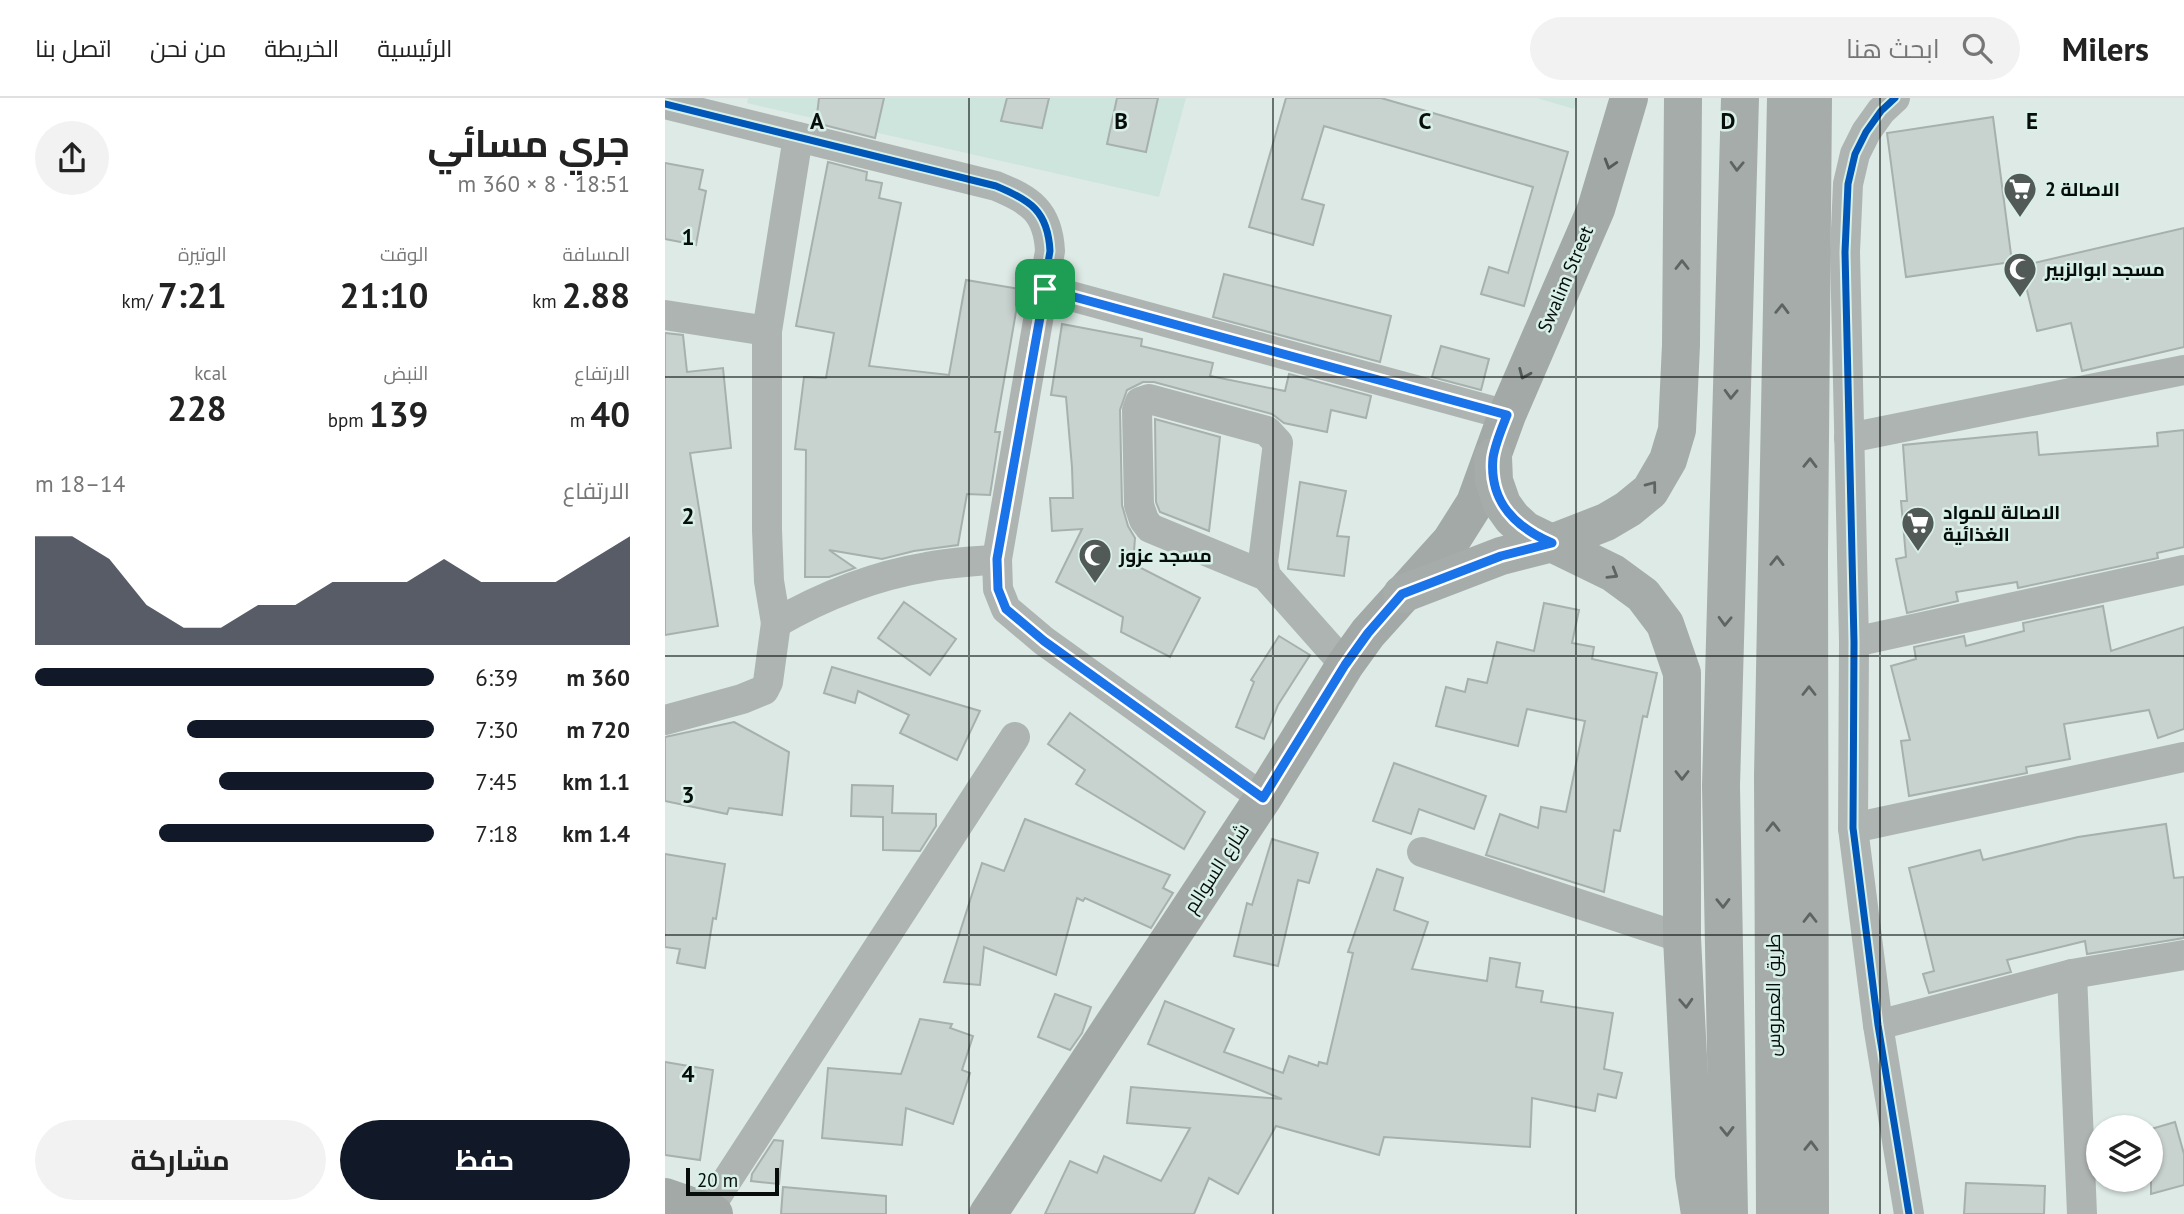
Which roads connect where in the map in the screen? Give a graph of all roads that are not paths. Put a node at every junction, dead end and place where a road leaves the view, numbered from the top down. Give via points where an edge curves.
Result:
1 (1629, 98) edge
2 (1683, 98) edge
3 (1740, 98) edge
4 (1786, 98) edge
5 (1813, 98) edge
6 (1895, 98) edge
7 (665, 104) edge
8 (731, 109) edge
9 (798, 137) junction
10 (1045, 289) junction
11 (665, 314) edge
12 (767, 331) junction
13 (2184, 370) edge
14 (1507, 415) junction
15 (1849, 438) junction
16 (1493, 457) junction
17 (1552, 543) junction
18 (997, 559) junction
19 (2184, 569) edge
20 (1266, 576) junction
21 (1402, 594) junction
22 (776, 623) junction
23 (1854, 642) junction
24 (1345, 665) junction
25 (665, 720) edge
26 (1015, 737) dead end
27 (2184, 757) edge
28 (1263, 798) junction
29 (1853, 828) junction
30 (1422, 852) dead end
31 (1682, 938) junction
32 (2184, 955) edge
33 (2073, 974) junction
34 (1878, 1025) junction
35 (665, 1197) edge
36 (711, 1212) edge
37 (988, 1214) edge
38 (1700, 1214) edge
39 (1728, 1214) edge
40 (1775, 1214) edge
41 (1810, 1214) edge
42 (1909, 1214) edge
43 (2082, 1214) edge

1 -> 14 main road, Swalim Street via 1596,209
17 -> 2 main road via 1606,522 1650,491 1668,460 1677,430
3 -> 39 main road via 1721,786
40 -> 4 main road, طريق العمروس via 1773,776
41 -> 5 main road
6 - 15 street via 1866,132 1848,184
7 - 8 street
8 - 9 street
9 - 10 street via 996,186 1020,196 1036,208 1049,233
9 - 12 street
10 - 14 street
10 - 18 street
11 - 12 street
12 - 22 street via 767,530
13 - 15 street
14 - 16 main road, Swalim Street
15 - 23 street
16 - 17 main road via 1494,481 1502,504 1525,530
16 - 21 main road, شارع السوالم via 1475,503 1451,541
17 - 21 main road via 1501,556
17 -> 31 main road via 1613,573 1643,595 1665,624 1682,673
18 - 22 street via 927,566 848,587
18 - 28 street via 998,589 1006,609
19 - 23 street
20 - 20 street via 1262,562 1278,443 1273,436 1149,399 1140,402 1139,505 1144,520 1150,528
20 - 24 street
21 - 24 main road, شارع السوالم
22 - 25 street via 764,690
23 - 29 street
24 - 28 main road, شارع السوالم
26 - 36 street
27 - 29 street
28 - 37 main road, شارع السوالم
29 - 34 street
30 - 31 street
31 -> 38 main road
32 - 33 street
33 - 34 street
33 - 43 street
34 - 42 street
35 - 36 main road

